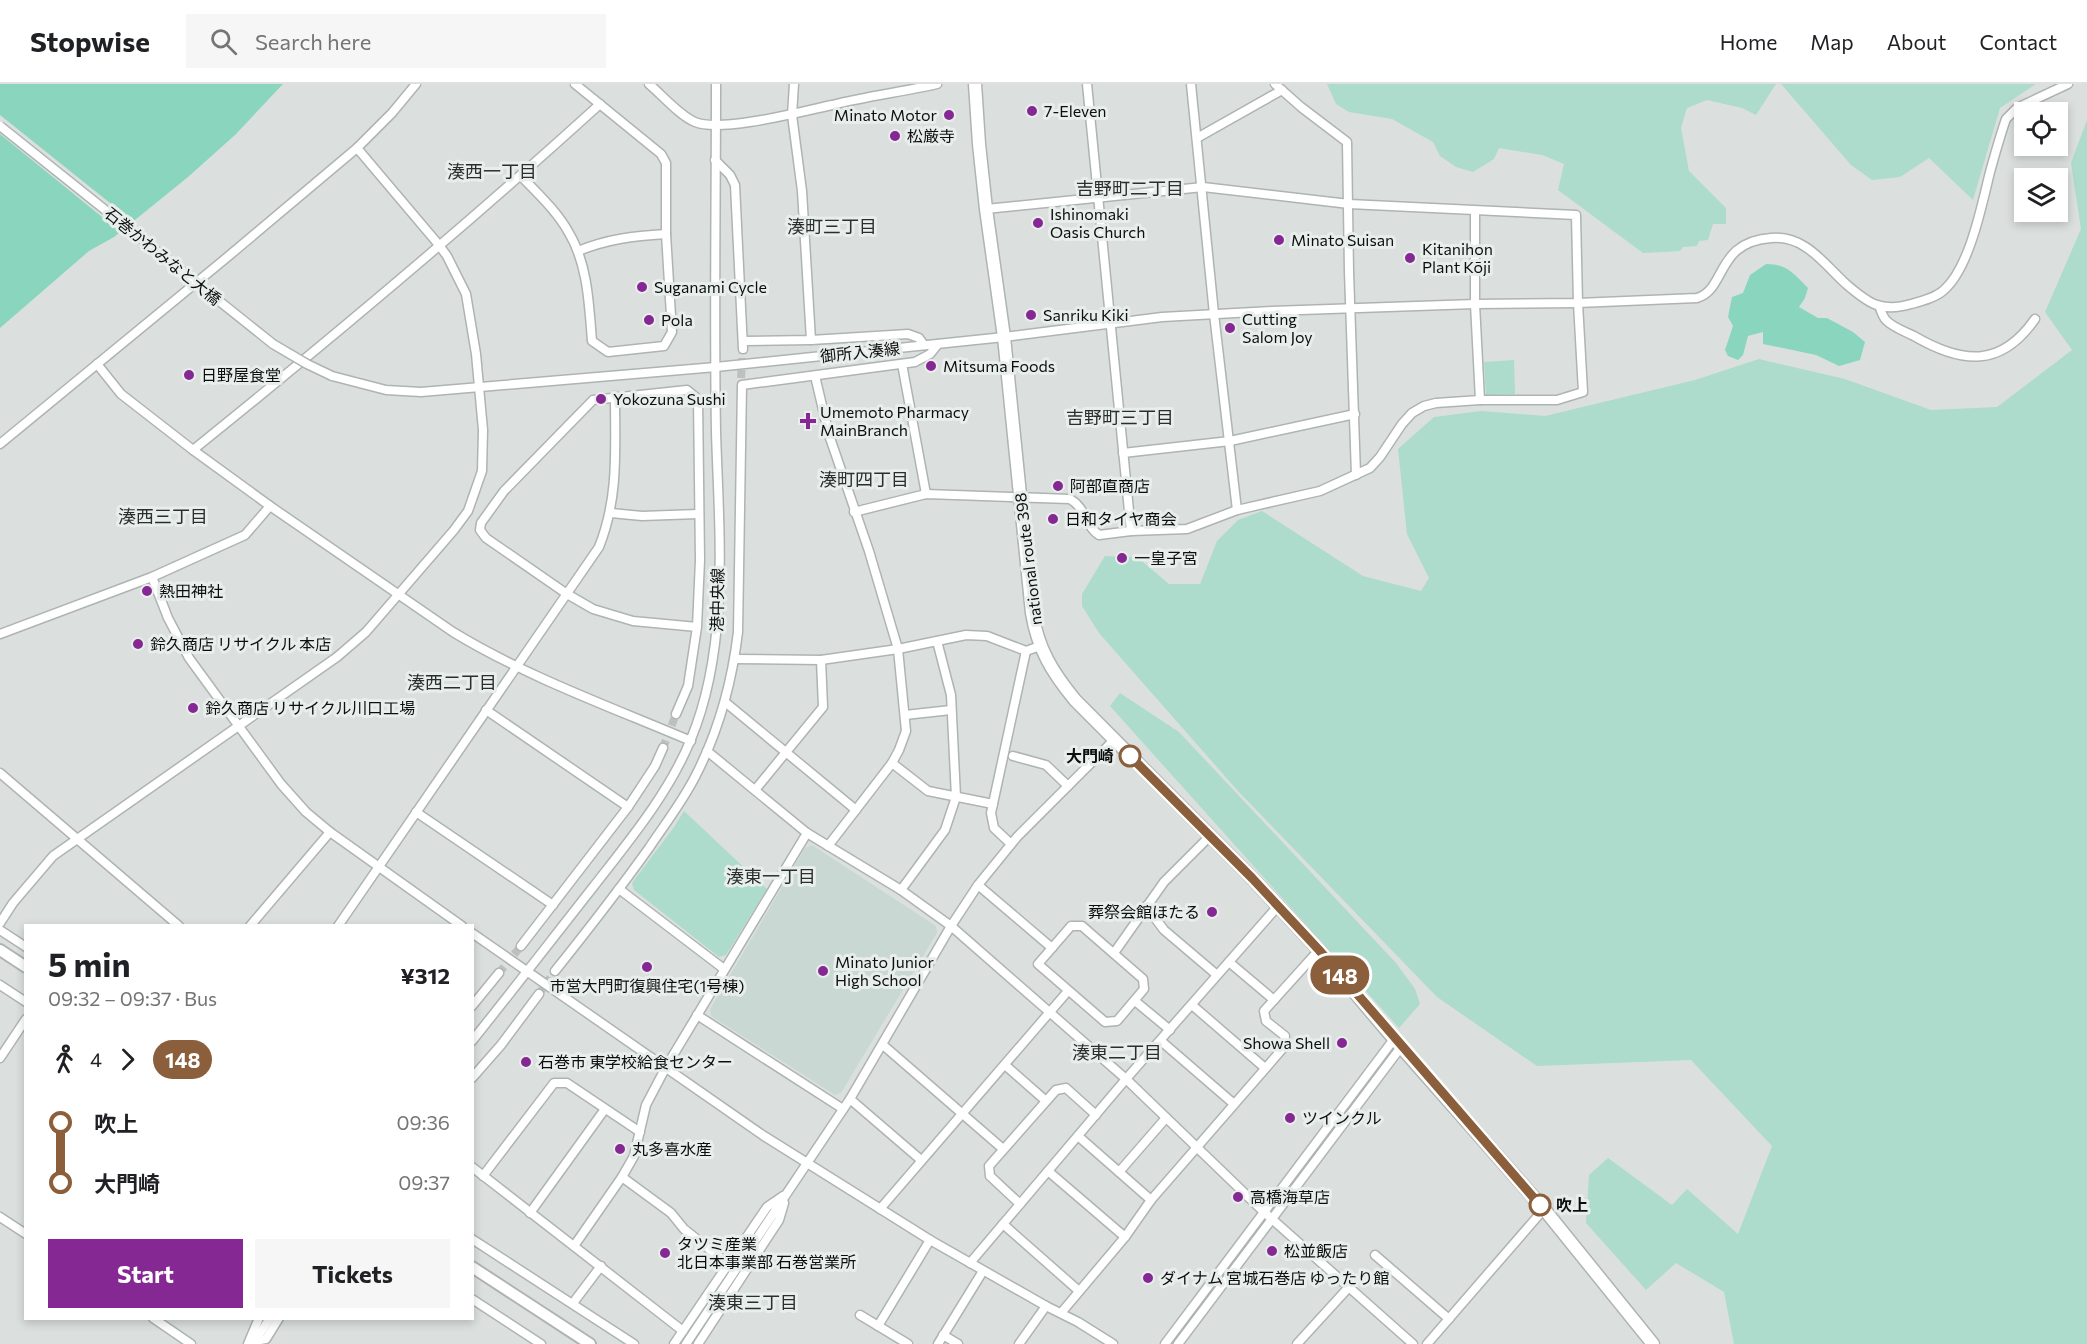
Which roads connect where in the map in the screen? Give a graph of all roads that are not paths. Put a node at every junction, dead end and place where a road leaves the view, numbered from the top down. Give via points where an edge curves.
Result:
1 (416, 84) edge
2 (575, 84) edge
3 (649, 84) edge
4 (716, 84) edge
5 (794, 84) edge
6 (937, 84) edge
7 (975, 84) edge
8 (1088, 84) edge
9 (1191, 84) edge
10 (2068, 84) edge
11 (1279, 87) edge
12 (600, 104) junction
13 (792, 116) junction
14 (716, 124) junction
15 (0, 126) edge
16 (1197, 138) junction
17 (357, 148) junction
18 (716, 160) junction
19 (521, 176) junction
20 (1203, 187) junction
21 (1097, 198) junction
22 (1349, 204) junction
23 (986, 209) junction
24 (1475, 212) junction
25 (666, 234) junction
26 (440, 245) junction
27 (578, 251) junction
28 (1578, 303) junction
29 (1475, 304) junction
30 (1880, 308) junction
31 (1350, 309) junction
32 (1214, 314) junction
33 (2036, 319) dead end
34 (1111, 324) junction
35 (1004, 337) junction
36 (811, 340) junction
37 (938, 344) junction
38 (924, 345) junction
39 (98, 364) junction
40 (902, 364) junction
41 (716, 367) junction
42 (815, 376) junction
43 (478, 387) junction
44 (615, 396) junction
45 (1480, 400) junction
46 (1354, 414) junction
47 (1230, 441) junction
48 (0, 444) edge
49 (193, 450) junction
50 (1123, 453) junction
51 (1356, 475) junction
52 (926, 494) junction
53 (1020, 498) junction
54 (270, 507) junction
55 (1237, 510) junction
56 (854, 512) junction
57 (611, 513) junction
58 (698, 514) junction
59 (1131, 531) junction
60 (152, 577) junction
61 (567, 594) junction
62 (399, 595) junction
63 (698, 627) junction
64 (0, 634) edge
65 (938, 640) junction
66 (1040, 646) junction
67 (898, 649) junction
68 (1026, 651) junction
69 (735, 659) junction
70 (821, 660) junction
71 (518, 666) junction
72 (725, 702) junction
73 (486, 710) junction
74 (951, 710) junction
75 (676, 714) tunnel mouth
76 (905, 715) junction
77 (239, 725) junction
78 (1114, 740) junction
79 (690, 741) junction
80 (663, 748) tunnel mouth
81 (707, 751) junction
82 (786, 751) junction
83 (1013, 756) dead end
84 (892, 763) junction
85 (0, 773) edge
86 (1068, 786) junction
87 (755, 790) junction
88 (956, 797) junction
89 (993, 804) junction
90 (628, 807) junction
91 (856, 810) junction
92 (416, 812) junction
93 (330, 832) junction
94 (807, 833) junction
95 (1210, 836) junction
96 (77, 837) junction
97 (1011, 844) junction
98 (828, 846) junction
99 (379, 867) junction
100 (978, 885) junction
101 (619, 889) junction
102 (901, 890) junction
103 (553, 905) junction
104 (1146, 906) junction
105 (1278, 906) junction
106 (0, 923) edge
107 (177, 924) edge
108 (252, 924) edge
109 (339, 924) edge
110 (459, 924) edge
111 (951, 926) junction
112 (0, 930) edge
113 (474, 934) edge
114 (24, 946) edge
115 (521, 946) tunnel mouth
116 (1052, 948) junction
117 (0, 950) edge
118 (1319, 950) junction
119 (1114, 953) junction
120 (1229, 962) junction
121 (24, 966) edge
122 (724, 969) junction
123 (528, 971) junction
124 (555, 971) tunnel mouth
125 (499, 973) tunnel mouth
126 (1217, 975) junction
127 (0, 985) edge
128 (1068, 991) junction
129 (539, 994) tunnel mouth
130 (1274, 1000) junction
131 (24, 1001) edge
132 (1134, 1001) junction
133 (474, 1004) edge
134 (1192, 1005) junction
135 (1050, 1013) junction
136 (697, 1015) junction
137 (24, 1022) edge
138 (1170, 1030) junction
139 (474, 1038) edge
140 (1161, 1041) junction
141 (1398, 1043) junction
142 (883, 1045) junction
143 (0, 1058) edge
144 (1005, 1065) junction
145 (666, 1067) junction
146 (1265, 1068) junction
147 (474, 1076) edge
148 (1126, 1079) junction
149 (850, 1099) junction
150 (1046, 1101) junction
151 (1234, 1104) junction
152 (605, 1109) junction
153 (843, 1109) junction
154 (962, 1113) junction
155 (1096, 1114) junction
156 (1166, 1118) junction
157 (1327, 1128) junction
158 (640, 1132) junction
159 (1335, 1135) junction
160 (1078, 1136) junction
161 (1197, 1148) junction
162 (1004, 1149) junction
163 (921, 1160) junction
164 (806, 1162) junction
165 (474, 1169) edge
166 (1048, 1171) junction
167 (1119, 1172) junction
168 (483, 1176) junction
169 (622, 1177) junction
170 (787, 1193) junction
171 (1151, 1200) junction
172 (1020, 1204) junction
173 (880, 1209) junction
174 (1544, 1209) junction
175 (1264, 1212) junction
176 (530, 1213) junction
177 (0, 1217) edge
178 (1272, 1220) junction
179 (1003, 1224) junction
180 (24, 1233) edge
181 (1125, 1237) junction
182 (474, 1240) edge
183 (930, 1240) junction
184 (574, 1246) junction
185 (1375, 1255) dead end
186 (970, 1263) junction
187 (728, 1264) junction
188 (601, 1266) junction
189 (474, 1269) edge
190 (983, 1271) junction
191 (1349, 1287) junction
192 (1079, 1291) junction
193 (1203, 1293) junction
194 (1212, 1299) junction
195 (474, 1300) edge
196 (573, 1303) junction
197 (1046, 1306) junction
198 (1061, 1313) junction
199 (860, 1315) dead end
200 (1449, 1319) junction
201 (156, 1320) edge
202 (258, 1320) edge
203 (269, 1320) edge
204 (278, 1320) edge
205 (878, 1326) junction
206 (683, 1331) junction
207 (944, 1335) junction
208 (252, 1343) edge
209 (701, 1343) edge
210 (191, 1344) edge
211 (541, 1344) edge
212 (590, 1344) edge
213 (634, 1344) edge
214 (674, 1344) edge
215 (686, 1344) edge
216 (908, 1344) edge
217 (938, 1344) edge
218 (958, 1344) edge
219 (1019, 1344) edge
220 (1113, 1344) edge
221 (1165, 1344) edge
222 (1178, 1344) edge
223 (1298, 1344) edge
224 (1413, 1344) edge
225 (1426, 1344) edge
226 (1653, 1344) edge

1 - 17 street
2 - 12 street
3 - 14 street via 696,122
4 - 14 street, 港中央線
5 - 13 street
6 - 13 street
7 - 23 highway, national route 398
8 - 21 street
9 - 16 street
10 - 30 street via 2017,108 2006,119 1976,230 1945,289 1929,299
11 - 16 street
11 - 22 street via 1347,142
12 - 19 street
12 - 25 street via 666,163
13 - 14 street
13 - 36 street
14 - 18 street, 港中央線
15 - 43 street, 石巻かわみなと大橋, bridge via 273,344 307,364 332,376 386,390 422,392
16 - 20 street
17 - 26 street
17 - 39 street
18 - 36 street via 735,185 743,345
18 - 41 street, 港中央線
19 - 26 street
19 - 27 street via 558,215
20 - 21 street
20 - 22 street
20 - 32 street
21 - 23 street
21 - 34 street
22 - 24 street
22 - 31 street
23 - 35 highway, national route 398
24 - 28 street via 1576,215
24 - 29 street
25 - 27 street via 624,237
25 - 27 street via 672,332 664,346 609,352 592,341
26 - 43 street via 466,294
26 - 49 street
28 - 29 street, 御所入湊線
28 - 30 street, 御所入湊線 via 1701,297 1739,247 1753,240 1774,238 1807,247 1846,284
28 - 45 street via 1584,392 1557,400
29 - 31 street, 御所入湊線
29 - 45 street
30 - 33 street, 御所入湊線 via 1885,320 1934,348 1963,357 1979,358 1999,352 2026,332
31 - 32 street, 御所入湊線
31 - 46 street
32 - 34 street, 御所入湊線
32 - 47 street
34 - 35 street, 御所入湊線
34 - 50 street
35 - 37 street, 御所入湊線
35 - 53 highway, national route 398
36 - 38 street via 908,334
37 - 38 street, 御所入湊線
37 - 40 street via 922,360
38 - 41 street, 御所入湊線
39 - 48 street
39 - 49 street via 121,394
40 - 42 street
40 - 52 street
41 - 43 street, 御所入湊線
41 - 79 street, 港中央線 via 717,638 711,676
42 - 56 street
42 - 69 street via 742,381
43 - 62 street via 484,450 477,490 454,530
44 - 57 street
44 - 58 street via 687,390 698,399
44 - 61 street via 592,400 504,491 481,523 480,530 486,538
45 - 51 street via 1436,403 1412,413 1380,457
46 - 47 street
46 - 51 street
47 - 50 street
47 - 55 street
49 - 54 street
50 - 59 street
51 - 55 street via 1320,491
52 - 53 street
52 - 56 street
53 - 59 street via 1070,499 1081,507 1099,535
53 - 66 highway, national route 398 via 1032,613
54 - 60 street via 245,535
54 - 62 street
55 - 59 street via 1187,529
56 - 67 street
57 - 58 street
57 - 61 street via 599,547
58 - 63 street
60 - 64 street
60 - 77 street via 189,658
61 - 63 street via 593,609 633,621
61 - 71 street
62 - 71 street via 477,647
62 - 77 street via 337,657
63 - 75 street via 688,686
65 - 67 street
65 - 68 street via 987,636
65 - 74 street
66 - 68 street
66 - 78 highway, national route 398 via 1055,675
67 - 70 street
67 - 76 street
68 - 89 street
69 - 70 street
69 - 72 street
70 - 82 street via 823,707
71 - 73 street
71 - 79 street
72 - 81 street
72 - 82 street
73 - 90 street
73 - 92 street
74 - 76 street
74 - 88 street
76 - 84 street via 904,739
77 - 93 street via 281,784
77 - 96 street
78 - 86 street
78 - 95 highway, national route 398
79 - 123 street, 港中央線 via 668,784
80 - 90 street via 656,766
81 - 87 street
81 - 101 street via 671,816
82 - 87 street
82 - 91 street
83 - 86 street via 1046,765
84 - 88 street via 928,791
84 - 91 street
85 - 96 street
86 - 97 street
87 - 94 street
88 - 89 street
88 - 102 street via 945,830
89 - 97 street via 994,828
90 - 103 street
91 - 98 street
92 - 99 street
92 - 103 street
93 - 99 street
93 - 108 street
94 - 98 street
94 - 122 street
95 - 104 street
95 - 105 highway, national route 398
96 - 106 street via 32,879
96 - 107 street
97 - 100 street
98 - 102 street
99 - 109 street
99 - 110 street
100 - 111 street
100 - 116 street
101 - 122 street
101 - 124 street
102 - 111 street
103 - 115 street
104 - 119 street
104 - 126 street via 1164,930
105 - 118 highway, national route 398
105 - 120 street
111 - 135 street
111 - 142 street
112 - 114 street
113 - 123 street
116 - 119 street via 1071,926 1082,926
116 - 128 street via 1038,964
117 - 121 main road
118 - 130 street
118 - 141 highway, national route 398
119 - 132 street via 1143,979 1144,989
120 - 126 street
120 - 130 street
122 - 136 street
123 - 139 street, 港中央線
123 - 145 street
125 - 133 street
126 - 134 street
127 - 131 street
128 - 132 street via 1106,1022 1116,1021
128 - 135 street
129 - 147 street
130 - 146 street via 1264,1011 1266,1021 1285,1036 1284,1047
132 - 138 street
134 - 138 street
134 - 146 street
135 - 144 street
135 - 148 street
136 - 145 street
136 - 153 street
137 - 143 street
138 - 140 street
140 - 148 street
140 - 151 street
141 - 157 street
141 - 159 street
141 - 174 highway, national route 398
142 - 149 street
142 - 154 street
144 - 150 street
144 - 154 street
145 - 158 street via 646,1105
145 - 164 street
146 - 151 street
148 - 155 street
148 - 156 street
149 - 153 street
149 - 163 street
150 - 155 street via 1056,1090 1066,1088
150 - 162 street
151 - 161 street
152 - 158 street
152 - 168 street via 567,1083 554,1083
152 - 176 street
153 - 164 street
154 - 162 street
154 - 163 street
155 - 160 street
156 - 161 street
156 - 167 street
157 - 159 street
157 - 175 street
158 - 169 street via 634,1156
159 - 178 street
160 - 166 street
160 - 167 street
161 - 171 street
161 - 175 street
162 - 172 street via 989,1166 990,1176
163 - 173 street
164 - 170 street
164 - 173 street
165 - 168 street
166 - 172 street
166 - 181 street
167 - 171 street
168 - 176 street
169 - 184 street
169 - 187 street via 671,1213 684,1229
170 - 187 street via 767,1207
170 - 209 street via 779,1220
170 - 215 street
171 - 181 street
172 - 179 street
173 - 183 street
174 - 200 street
174 - 226 highway, national route 398
175 - 178 street
175 - 193 street
176 - 184 street
177 - 180 street
178 - 191 street
178 - 194 street
179 - 186 street
179 - 192 street
181 - 192 street
182 - 196 street
183 - 186 street
183 - 205 street
184 - 188 street
185 - 200 street
186 - 190 street
187 - 206 street
188 - 196 street
188 - 206 street
189 - 212 main road
190 - 197 street
190 - 207 street
191 - 223 street
191 - 224 street
192 - 198 street
193 - 194 street
193 - 221 street
194 - 222 street
195 - 211 street
196 - 213 street
197 - 198 street
197 - 219 street
198 - 220 street
199 - 205 street
200 - 225 street
201 - 210 street
202 - 208 street
203 - 208 street
204 - 208 street via 266,1338
205 - 216 street
206 - 214 street
207 - 217 street
207 - 218 street

